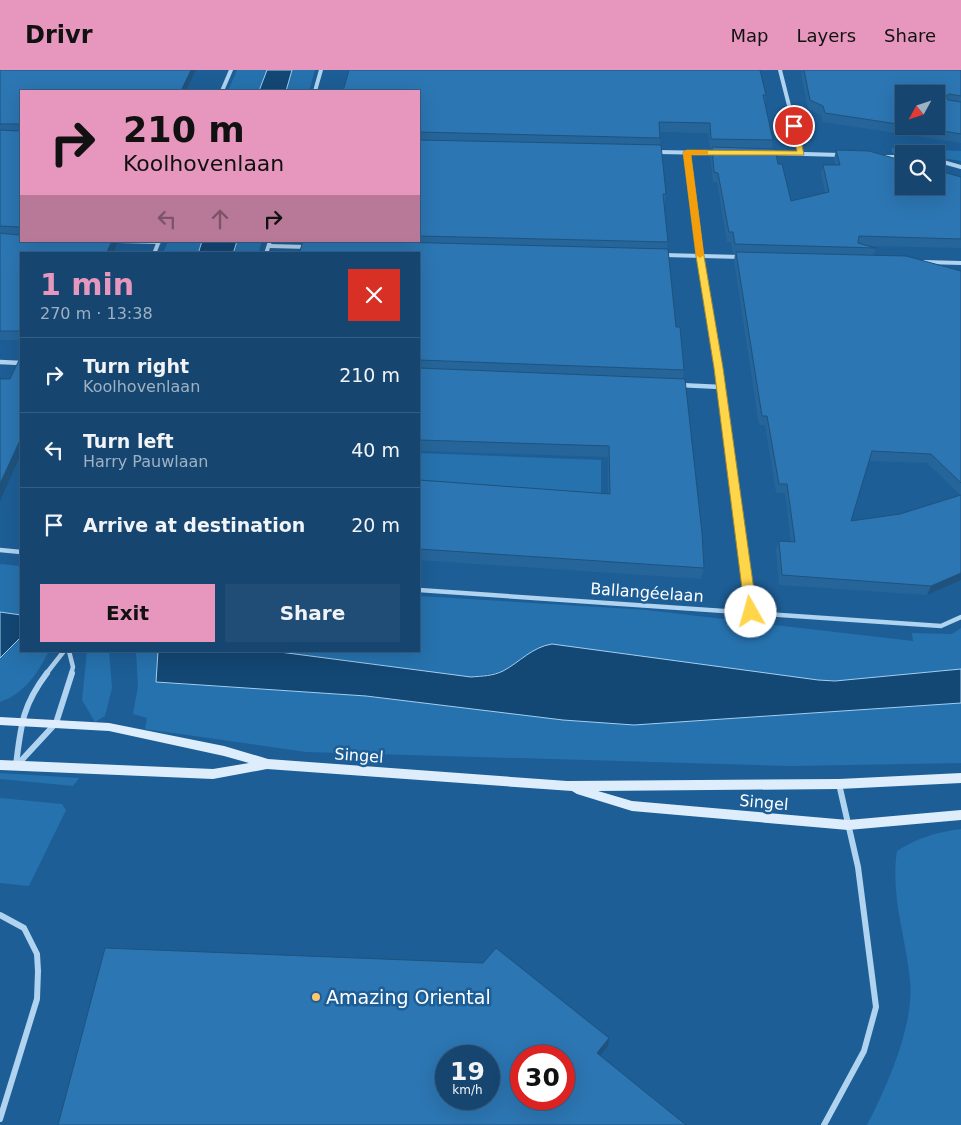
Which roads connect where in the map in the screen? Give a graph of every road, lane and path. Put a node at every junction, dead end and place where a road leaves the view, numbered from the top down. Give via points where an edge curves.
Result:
1 (231, 70) edge
2 (321, 70) edge
3 (780, 70) edge
4 (222, 90) edge
5 (315, 90) edge
6 (648, 151) edge
7 (687, 152) junction
8 (725, 153) edge
9 (763, 153) edge
10 (801, 154) junction
11 (848, 155) edge
12 (876, 156) edge
13 (895, 157) edge
14 (945, 163) edge
15 (961, 167) edge
16 (269, 244) edge
17 (318, 247) edge
18 (663, 255) edge
19 (700, 256) junction
20 (748, 257) edge
21 (922, 262) edge
22 (961, 263) edge
23 (0, 362) edge
24 (20, 362) edge
25 (669, 384) edge
26 (721, 387) junction
27 (0, 550) edge
28 (20, 552) edge
29 (420, 590) edge
30 (751, 612) junction
31 (961, 617) edge
32 (63, 652) edge
33 (69, 652) edge
34 (0, 721) edge
35 (21, 722) junction
36 (56, 724) junction
37 (268, 764) junction
38 (0, 765) edge
39 (16, 767) junction
40 (961, 778) edge
41 (839, 784) junction
42 (567, 786) junction
43 (961, 815) edge
44 (848, 825) junction
45 (0, 914) edge
46 (0, 1119) edge
47 (824, 1125) edge

1 - 4 street
2 - 5 street
3 - 10 street
6 - 7 street
7 - 8 street
7 - 19 street
9 - 10 street
10 - 11 street
12 - 13 street
14 - 15 street
16 - 17 street
18 - 19 street
19 - 20 street
19 - 26 street
21 - 22 street
23 - 24 street
25 - 26 street
26 - 30 street
27 - 28 street
29 - 30 street, Ballangéelaan
30 - 31 street, Ballangéelaan via 941,626
32 - 35 street via 35,692
33 - 36 street via 73,667
34 - 35 main road, Singel
35 - 36 main road, Singel
35 - 39 street
36 - 37 main road, Singel via 109,727 224,751
36 - 39 street
37 - 39 main road, Singel via 212,774
37 - 42 main road, Singel
38 - 39 main road, Singel
40 - 41 main road, Singel
41 - 42 main road, Singel
41 - 44 street
42 - 44 main road, Singel via 632,806
43 - 44 main road, Singel
44 - 47 street via 858,867 876,1007 864,1052
45 - 46 street via 24,928 37,954 38,971 37,999

